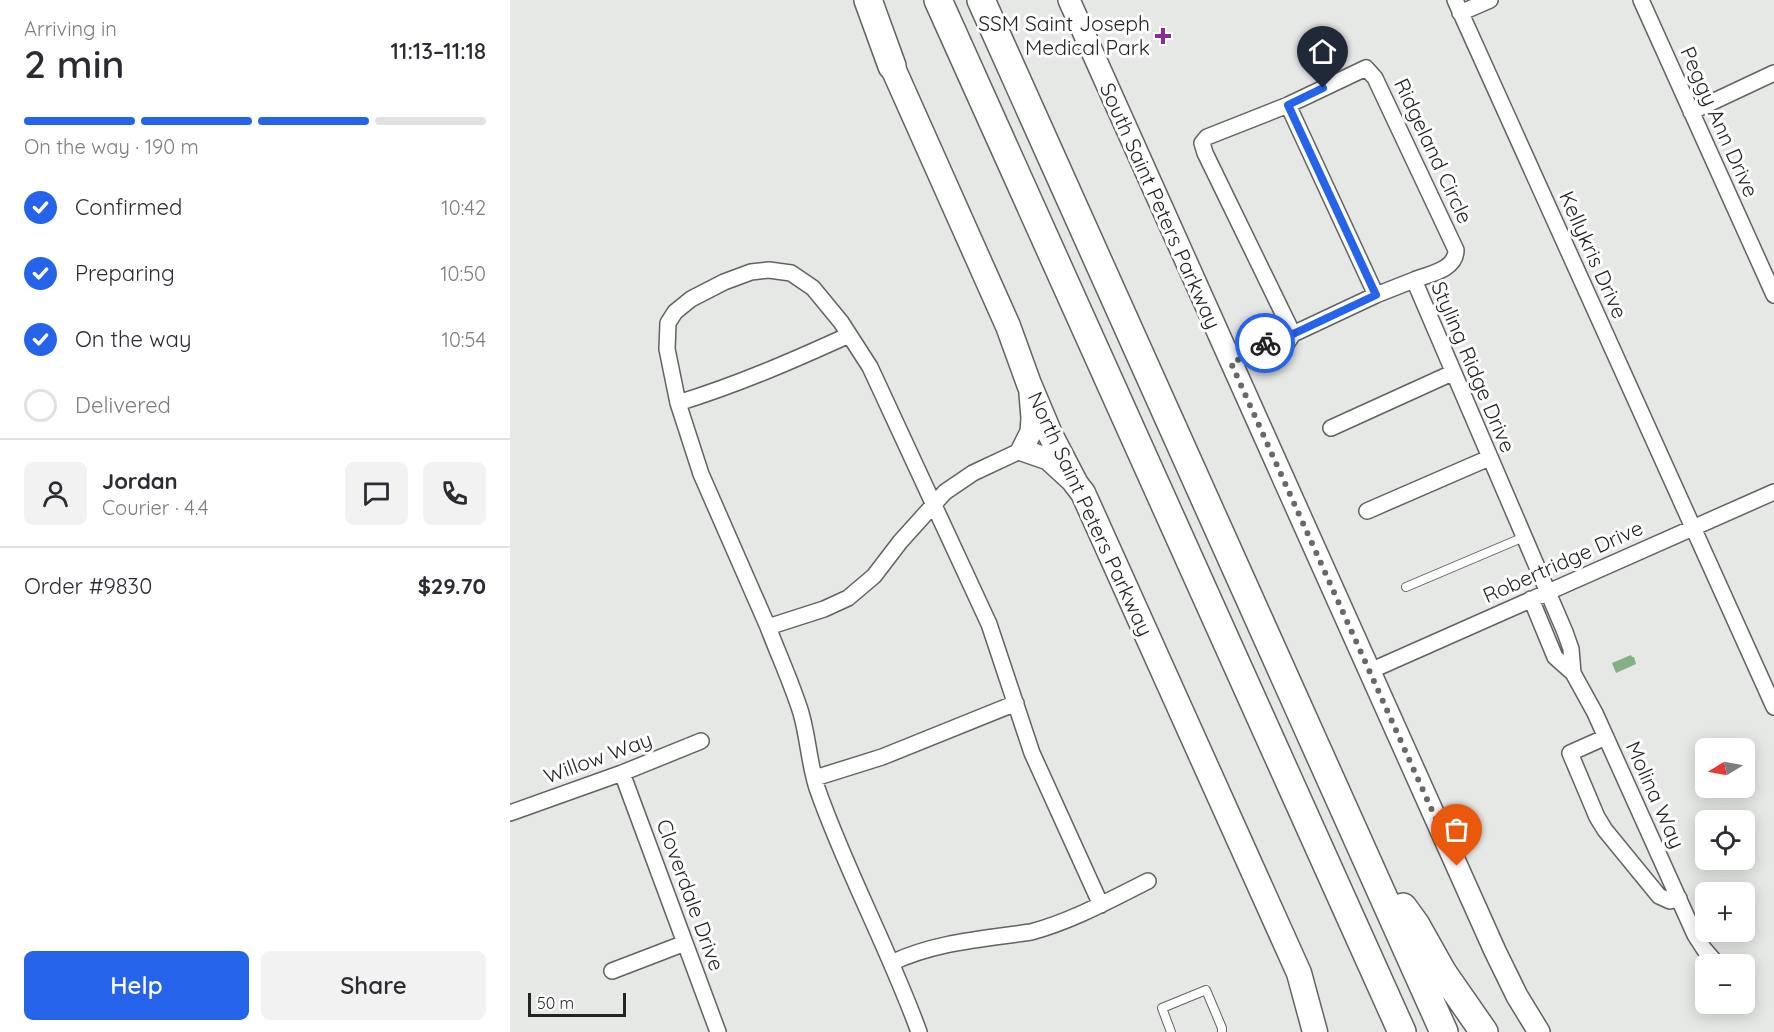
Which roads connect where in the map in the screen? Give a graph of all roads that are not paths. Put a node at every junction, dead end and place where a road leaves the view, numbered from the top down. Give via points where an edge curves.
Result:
1 (856, 0) edge
2 (868, 0) edge
3 (938, 0) edge
4 (981, 0) edge
5 (999, 0) edge
6 (1069, 0) edge
7 (1490, 0) edge
8 (1641, 0) edge
9 (1458, 7) edge
10 (892, 66) junction
11 (1774, 74) edge
12 (1288, 105) junction
13 (1028, 106) junction
14 (1691, 112) junction
15 (1768, 266) edge
16 (1414, 280) junction
17 (1376, 295) junction
18 (1774, 295) edge
19 (849, 334) junction
20 (1293, 334) junction
21 (1231, 363) junction
22 (1452, 373) junction
23 (1029, 384) junction
24 (678, 403) junction
25 (1330, 429) dead end
26 (1022, 450) junction
27 (1489, 458) junction
28 (1076, 484) junction
29 (1774, 492) edge
30 (934, 504) junction
31 (1367, 511) dead end
32 (1693, 528) junction
33 (1524, 537) junction
34 (1406, 587) dead end
35 (1547, 592) junction
36 (1531, 599) junction
37 (768, 627) junction
38 (1370, 671) junction
39 (1573, 673) junction
40 (1773, 701) edge
41 (1016, 703) junction
42 (1606, 737) junction
43 (700, 741) dead end
44 (622, 773) junction
45 (814, 778) junction
46 (510, 813) edge
47 (1361, 848) junction
48 (1148, 880) dead end
49 (1679, 898) junction
50 (1101, 905) junction
51 (685, 943) junction
52 (1708, 954) edge
53 (891, 963) junction
54 (612, 971) dead end
55 (1307, 1003) junction
56 (718, 1032) edge
57 (920, 1032) edge
58 (1171, 1032) edge
59 (1222, 1032) edge
60 (1306, 1032) edge
61 (1315, 1032) edge
62 (1402, 1032) edge
63 (1444, 1032) edge
64 (1484, 1032) edge
65 (1539, 1032) edge

1 - 10 main road, North Saint Peters Parkway
2 - 10 highway
3 - 62 highway
4 - 13 highway
5 - 13 highway
6 - 21 main road, South Saint Peters Parkway
7 - 9 street
8 - 14 street, Peggy Ann Drive
9 - 32 street, Kellykris Drive
10 - 23 main road, North Saint Peters Parkway via 1008,326
11 - 14 street
12 - 16 street, Ridgeland Circle via 1366,68 1372,73 1456,250 1452,263
12 - 17 street
12 - 20 street, Ridgeland Circle via 1207,137 1202,143
13 - 47 highway
14 - 15 street, Peggy Ann Drive
15 - 18 street, Peggy Ann Drive
16 - 17 street, Styling Ridge Drive
16 - 22 street, Styling Ridge Drive
17 - 20 street, Styling Ridge Drive
19 - 24 street via 770,371
19 - 24 street via 813,288 791,273 751,272 724,282 691,299 668,323 667,349
19 - 30 street via 870,367
20 - 21 street, Styling Ridge Drive via 1283,333 1258,351
21 - 38 main road, South Saint Peters Parkway
22 - 25 street
22 - 27 street, Styling Ridge Drive
23 - 26 main road via 1031,432
23 - 28 main road, North Saint Peters Parkway
24 - 37 street via 701,474
26 - 28 main road via 1048,459
26 - 30 street via 973,473
27 - 31 street
27 - 33 street, Styling Ridge Drive
28 - 55 main road, North Saint Peters Parkway via 1283,936
29 - 32 street, Robertridge Drive
30 - 37 street via 874,576 848,598
30 - 41 street via 990,624
32 - 35 street, Robertridge Drive
32 - 40 street, Kellykris Drive
33 - 34 lane
33 - 35 street, Styling Ridge Drive
35 - 36 street, Robertridge Drive
35 - 39 street, Molina Way via 1572,650
36 - 38 street, Robertridge Drive
36 - 39 street, Molina Way via 1555,657
37 - 45 street via 801,713
38 - 65 main road, South Saint Peters Parkway via 1495,951
39 - 42 street, Molina Way
41 - 45 street via 882,757
41 - 50 street via 1032,753
42 - 49 street, Molina Way
42 - 49 street via 1570,753 1597,817 1659,896 1670,901
43 - 44 street, Willow Way
44 - 46 street, Willow Way
44 - 51 street, Cloverdale Drive
45 - 53 street
47 - 63 highway
47 - 64 highway
48 - 50 street
49 - 52 street, Molina Way
50 - 53 street via 1046,928 933,947
51 - 54 street
51 - 56 street, Cloverdale Drive
53 - 57 street
55 - 60 main road
55 - 61 main road, North Saint Peters Parkway
58 - 59 lane via 1162,1008 1206,990

